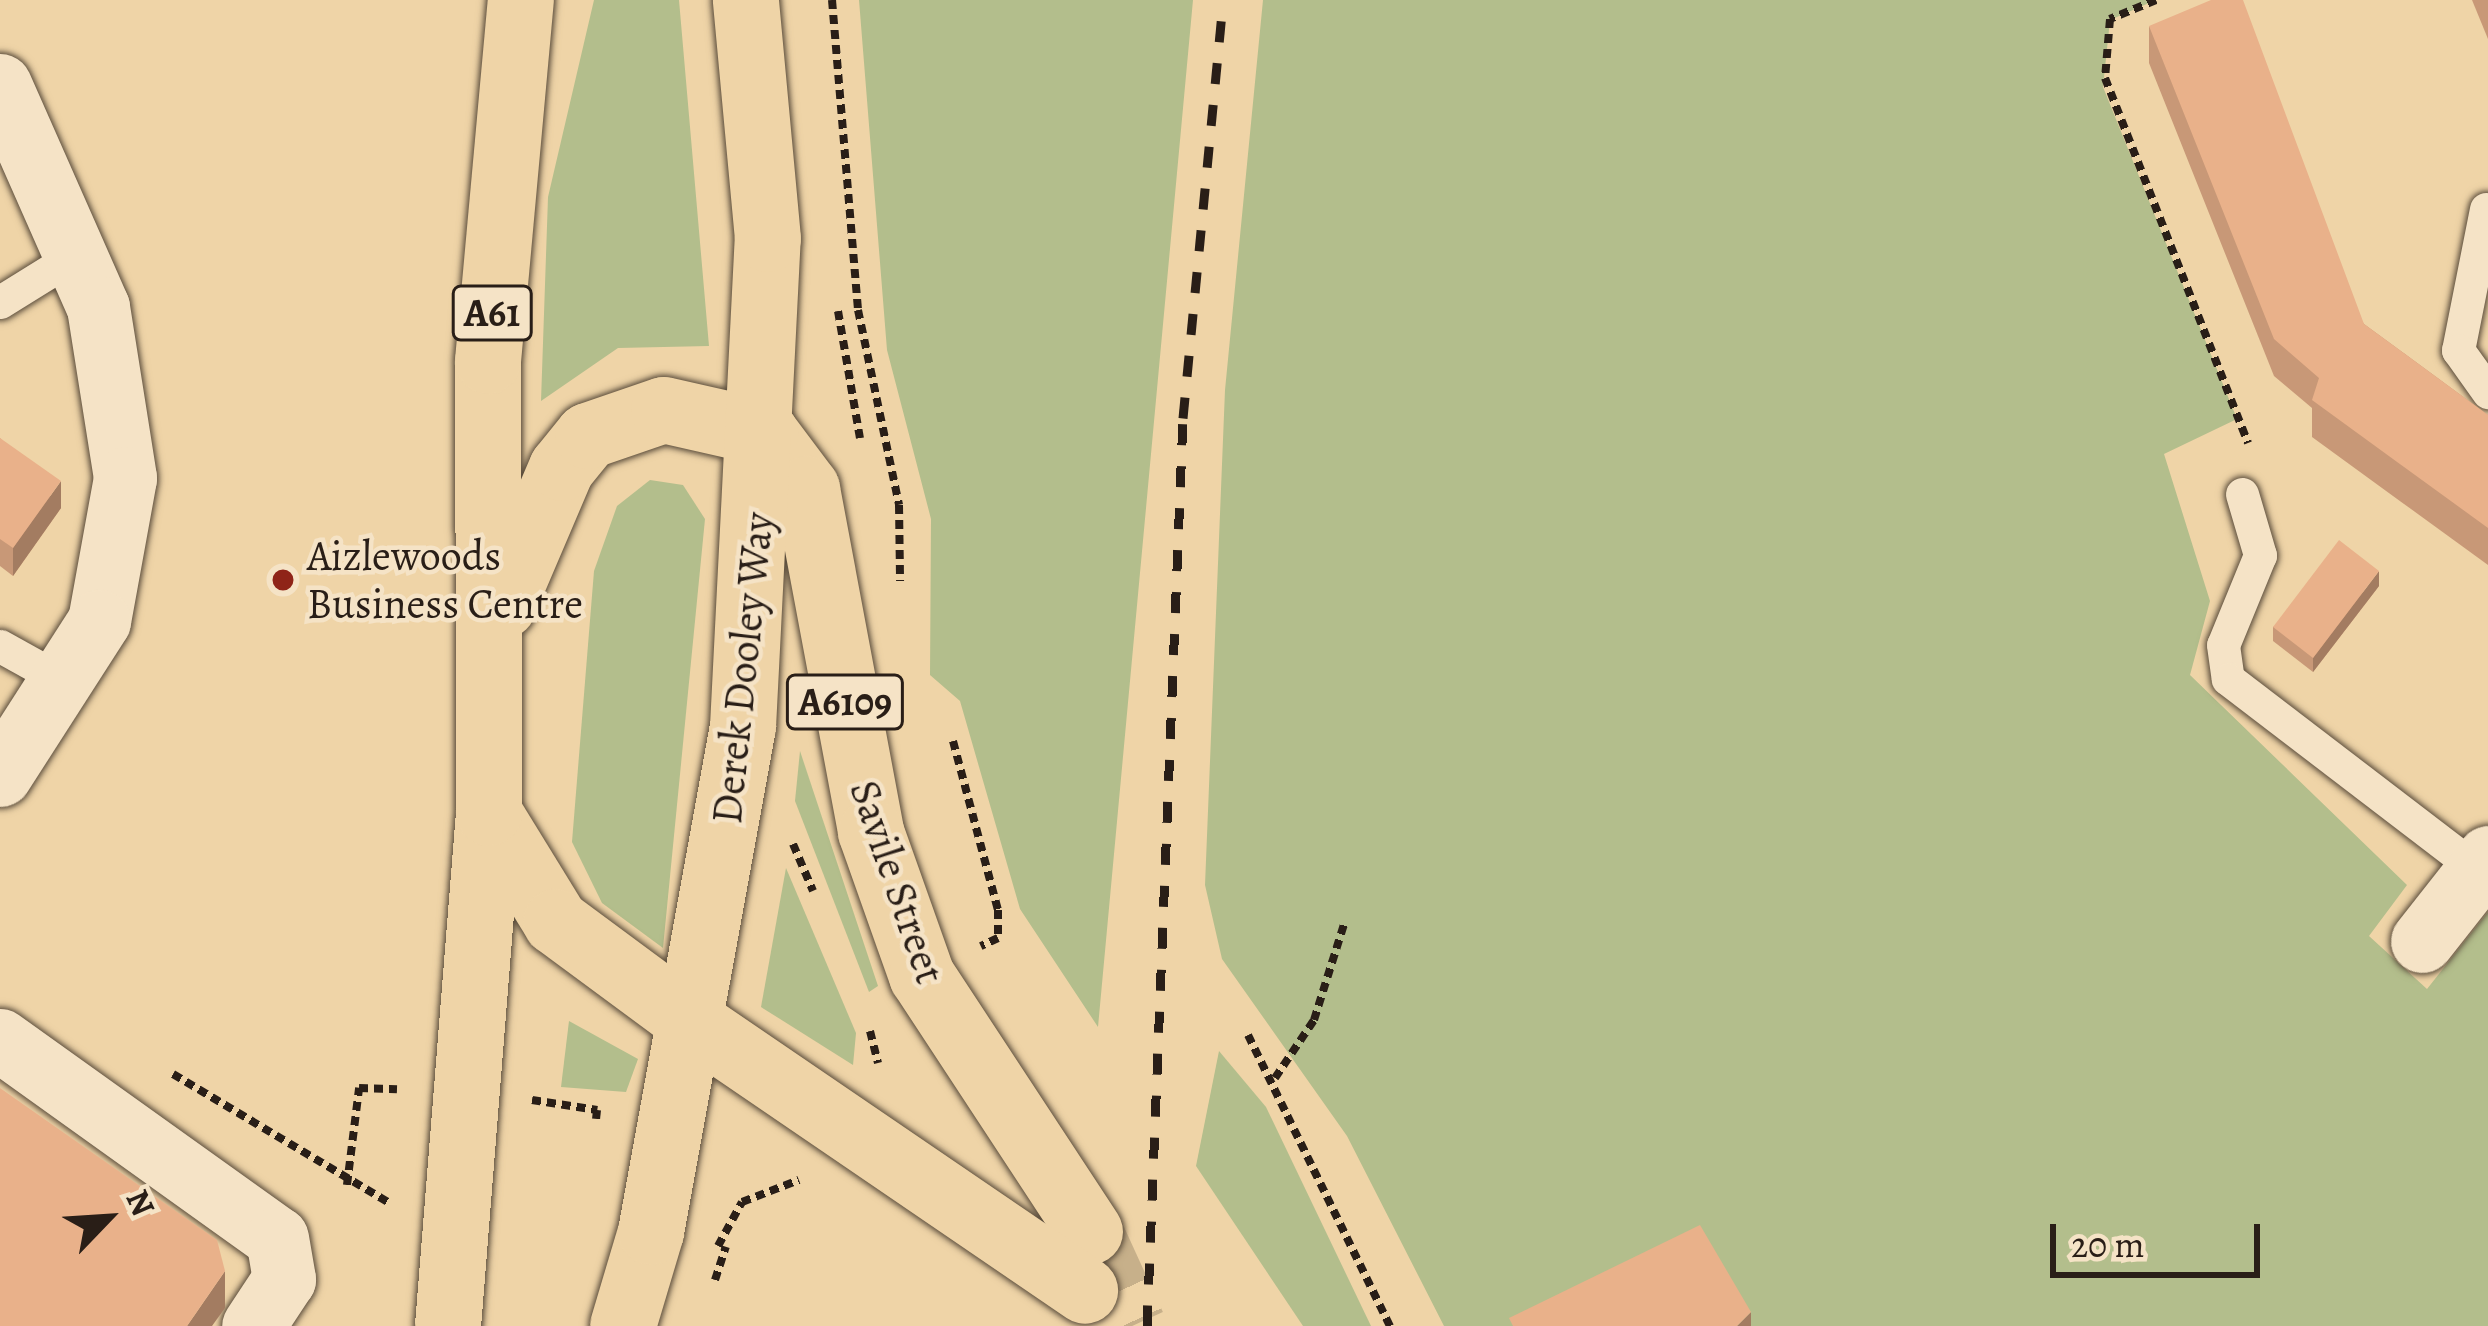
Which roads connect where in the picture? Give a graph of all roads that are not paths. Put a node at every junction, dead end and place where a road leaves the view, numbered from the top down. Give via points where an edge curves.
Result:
1 (521, 0) edge
2 (746, 0) edge
3 (0, 85) edge
4 (2486, 208) edge
5 (77, 254) junction
6 (0, 302) edge
7 (2488, 392) edge
8 (765, 433) junction
9 (2242, 494) road end
10 (495, 626) junction
11 (0, 646) edge
12 (65, 682) junction
13 (0, 775) edge
14 (489, 812) junction
15 (2483, 864) edge
16 (2422, 941) dead end
17 (687, 1019) junction
18 (0, 1040) edge
19 (253, 1326) edge
20 (448, 1326) edge
21 (623, 1326) edge

1 - 10 main road, A61 via 488,361
2 - 8 main road, Derek Dooley Way via 768,239
3 - 5 street
4 - 7 lane via 2458,350
5 - 6 lane
5 - 12 street via 119,388 124,494 115,573
8 - 10 main road via 664,410 588,436 562,468
8 - 17 main road, Derek Dooley Way via 742,727
8 - 17 main road, Savile Street / A6109 via 807,489 871,832 922,976 1087,1261
9 - 15 lane via 2260,555 2223,645 2228,679
10 - 14 main road, A61
11 - 12 lane
12 - 13 street
14 - 17 main road, Savile Street via 556,922
14 - 20 main road, A61
15 - 16 street
17 - 21 main road, Derek Dooley Way via 651,1232
18 - 19 street via 238,1229 284,1280

